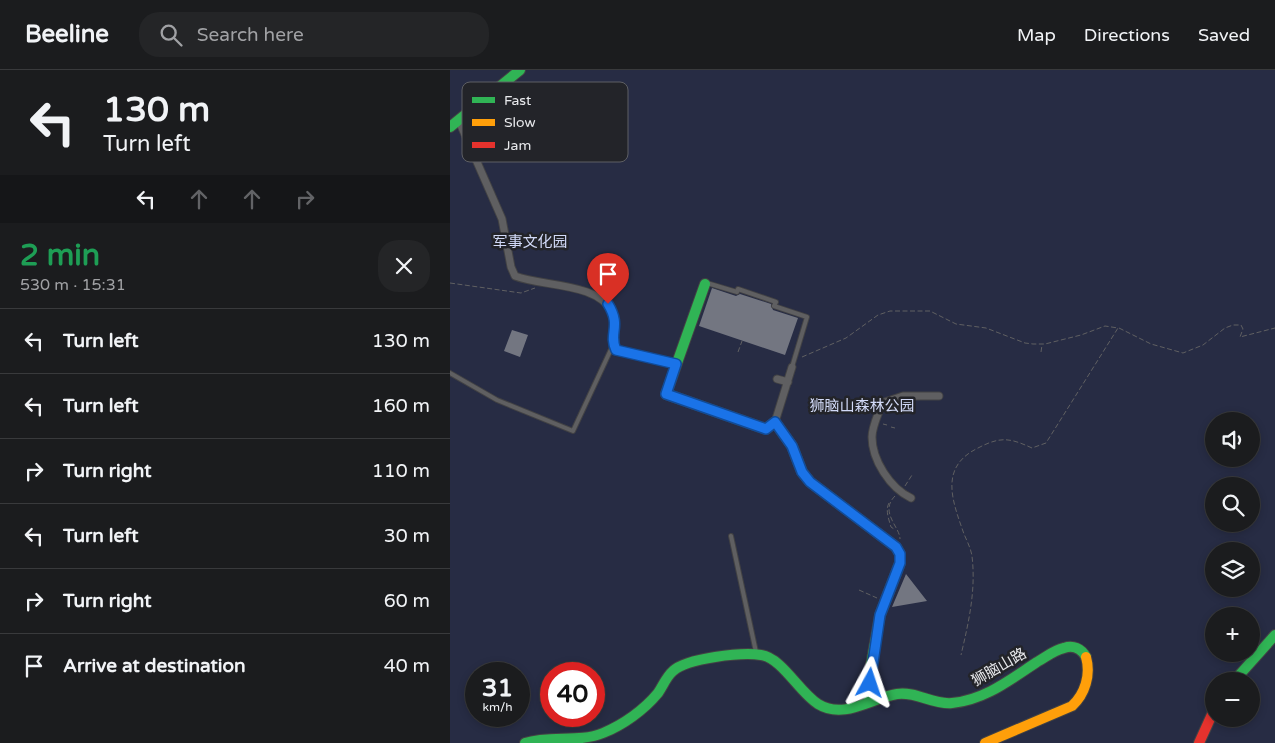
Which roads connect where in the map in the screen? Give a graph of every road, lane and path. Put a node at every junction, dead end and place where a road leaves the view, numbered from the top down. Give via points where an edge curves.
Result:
1 (520, 70) edge
2 (506, 82) edge
3 (460, 121) joint
4 (462, 126) edge
5 (450, 127) edge
6 (477, 162) edge
7 (543, 282) junction
8 (450, 283) edge
9 (706, 284) joint
10 (1118, 328) junction
11 (1275, 328) edge
12 (742, 341) dead end
13 (613, 344) junction
14 (1042, 344) junction
15 (738, 352) dead end
16 (1042, 352) dead end
17 (676, 364) junction
18 (792, 367) junction
19 (450, 373) edge
20 (777, 379) dead end
21 (788, 382) junction
22 (939, 396) dead end
23 (775, 422) junction
24 (883, 424) dead end
25 (887, 425) dead end
26 (891, 427) dead end
27 (895, 428) dead end
28 (912, 475) dead end
29 (903, 488) dead end
30 (911, 498) dead end
31 (890, 501) dead end
32 (889, 506) dead end
33 (731, 536) dead end
34 (859, 590) dead end
35 (885, 601) junction
36 (1275, 635) edge
37 (756, 654) junction
38 (961, 655) dead end
39 (1242, 672) edge
40 (869, 702) junction
41 (1206, 727) edge
42 (525, 743) edge
43 (985, 743) edge
44 (1198, 743) edge

1 - 2 street
3 - 4 street
3 - 5 street
6 - 7 street via 502,220 515,276
7 - 8 path via 534,290 521,293
7 - 13 street via 572,288 608,304 616,319
9 - 17 street
9 - 18 lane via 737,292 738,289 807,317
10 - 11 path via 1150,344 1183,353 1203,345 1233,325 1243,328 1240,337
10 - 14 path via 1105,326
10 - 38 path via 1046,443 1032,448 1011,439 996,440 977,448 956,464 952,491 972,554 974,591
12 - 15 path
13 - 17 street via 616,350
13 - 19 lane via 573,431 496,400
14 - 16 path
14 - 18 path via 1025,343 981,327 956,324 930,311 890,311 878,315 846,338 799,359
17 - 23 street via 666,394 766,429
18 - 21 street
20 - 21 street
21 - 23 street
22 - 30 street via 903,396 882,403 873,431 876,457 899,492
23 - 35 street via 792,446 802,472 810,482 896,547 900,563
24 - 25 path
26 - 27 path
28 - 29 path
31 - 32 path via 887,507 888,518 894,528
33 - 37 lane
34 - 35 path
35 - 40 street via 871,665
36 - 39 street
37 - 40 street, 狮脑山路 via 772,659 805,694 825,707 844,710
37 - 42 street via 684,664 675,669 646,705 596,737 575,741 551,736
40 - 43 street, 狮脑山路 via 903,693 928,701 967,700 983,695 1054,652 1078,647 1085,653 1087,678 1078,702
41 - 44 street

